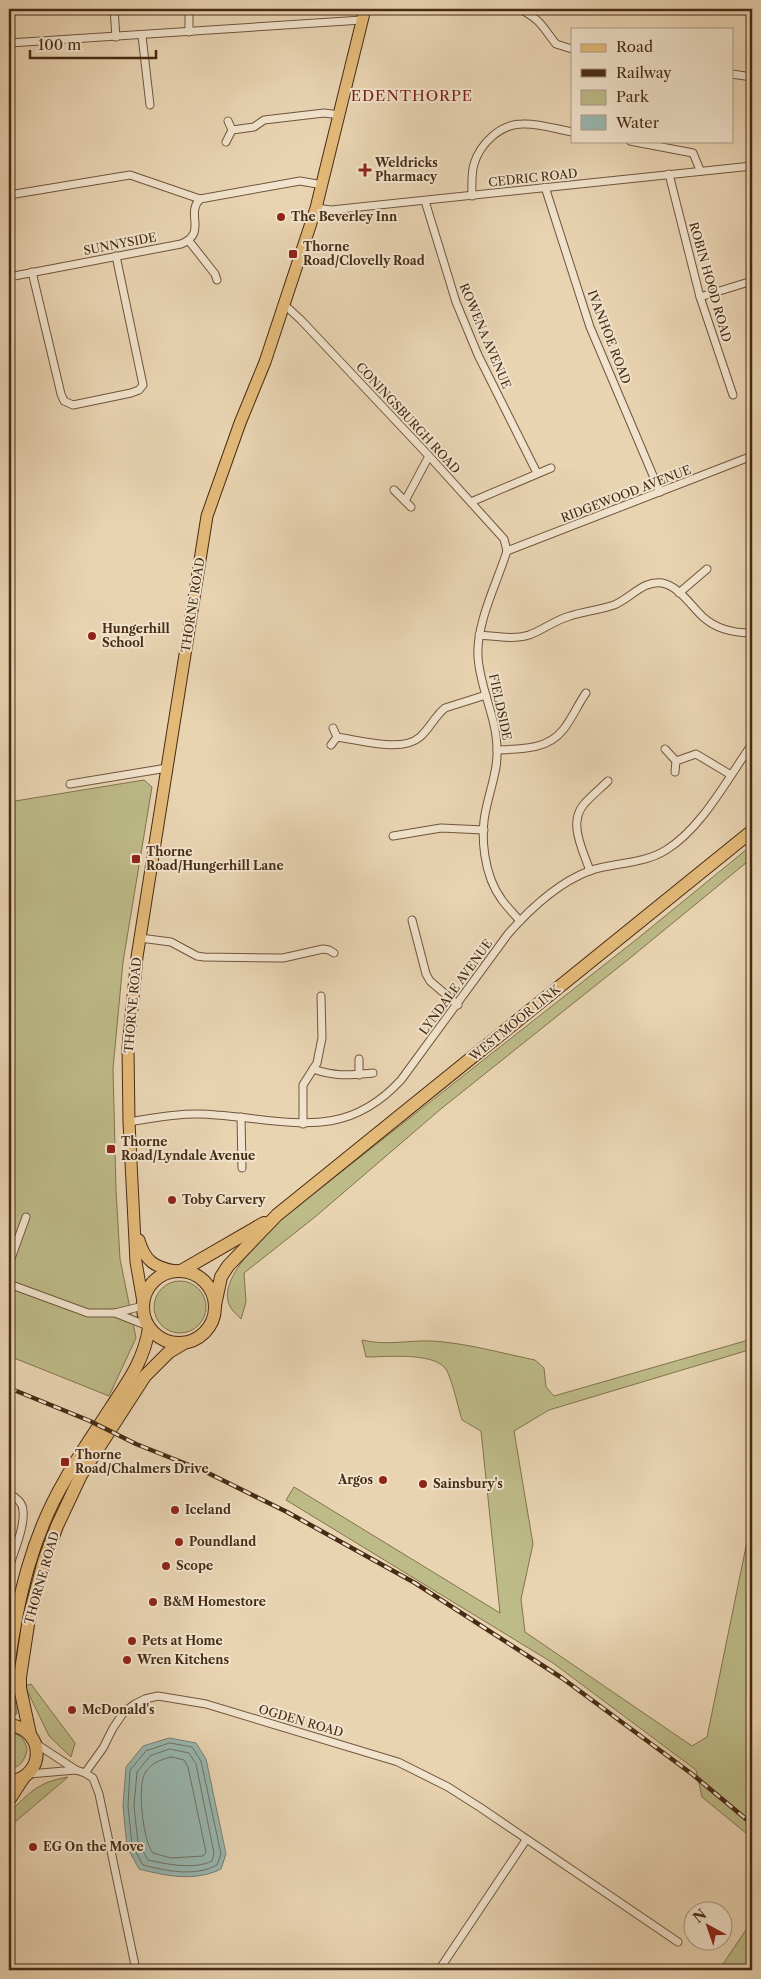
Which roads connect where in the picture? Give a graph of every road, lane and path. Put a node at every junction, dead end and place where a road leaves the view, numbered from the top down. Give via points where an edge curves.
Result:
1 (114, 9) edge
2 (189, 9) edge
3 (520, 9) edge
4 (364, 15) edge
5 (189, 32) junction
6 (116, 36) junction
7 (142, 36) junction
8 (9, 43) edge
9 (571, 49) edge
10 (734, 74) edge
11 (752, 77) edge
12 (150, 105) dead end
13 (340, 115) junction
14 (228, 121) dead end
15 (232, 130) junction
16 (571, 132) edge
17 (226, 142) dead end
18 (635, 142) edge
19 (752, 166) edge
20 (700, 170) junction
21 (669, 174) junction
22 (323, 185) junction
23 (545, 187) junction
24 (9, 195) edge
25 (472, 196) junction
26 (200, 198) junction
27 (425, 201) junction
28 (316, 208) junction
29 (189, 241) junction
30 (116, 256) junction
31 (32, 272) junction
32 (9, 277) edge
33 (217, 280) dead end
34 (752, 281) edge
35 (700, 297) junction
36 (283, 307) junction
37 (732, 395) dead end
38 (429, 456) junction
39 (752, 456) edge
40 (551, 468) dead end
41 (538, 473) junction
42 (394, 490) dead end
43 (660, 492) junction
44 (405, 501) junction
45 (471, 502) junction
46 (411, 507) dead end
47 (507, 551) junction
48 (707, 569) dead end
49 (679, 593) junction
50 (752, 633) edge
51 (480, 635) junction
52 (586, 693) dead end
53 (486, 695) junction
54 (332, 728) dead end
55 (337, 737) junction
56 (331, 744) dead end
57 (752, 744) edge
58 (665, 749) dead end
59 (497, 750) junction
60 (676, 761) junction
61 (167, 768) junction
62 (674, 772) dead end
63 (731, 775) junction
64 (608, 781) dead end
65 (70, 784) dead end
66 (484, 830) junction
67 (752, 831) edge
68 (393, 836) dead end
69 (590, 871) junction
70 (412, 920) dead end
71 (520, 920) junction
72 (140, 938) junction
73 (334, 953) dead end
74 (322, 996) dead end
75 (458, 1005) junction
76 (359, 1059) dead end
77 (313, 1070) junction
78 (373, 1073) dead end
79 (359, 1075) junction
80 (241, 1117) junction
81 (128, 1122) junction
82 (303, 1124) junction
83 (242, 1168) dead end
84 (277, 1215) junction
85 (26, 1217) dead end
86 (134, 1222) junction
87 (9, 1264) edge
88 (178, 1271) junction
89 (9, 1284) edge
90 (143, 1304) junction
91 (215, 1305) junction
92 (115, 1313) junction
93 (149, 1327) junction
94 (184, 1343) junction
95 (9, 1494) edge
96 (9, 1568) edge
97 (9, 1661) edge
98 (9, 1725) edge
99 (32, 1739) junction
100 (76, 1770) junction
101 (86, 1772) junction
102 (26, 1776) junction
103 (9, 1782) edge
104 (9, 1800) edge
105 (526, 1840) junction
106 (678, 1942) dead end
107 (136, 1970) edge
108 (439, 1970) edge

1 - 6 street
2 - 5 street
3 - 9 street via 535,17 556,44
4 - 5 street
4 - 13 main road, THORNE ROAD
5 - 7 street
6 - 7 street
6 - 8 street
7 - 12 street
10 - 11 street
13 - 15 street via 324,113 264,120 254,127
13 - 22 main road, THORNE ROAD
14 - 15 street
15 - 17 street
16 - 25 street via 522,124 500,130 486,144 474,164
18 - 20 street via 693,153
19 - 20 street, CEDRIC ROAD
20 - 21 street, CEDRIC ROAD
21 - 23 street, CEDRIC ROAD
21 - 35 street, ROBIN HOOD ROAD
22 - 26 street via 300,181
22 - 28 main road, THORNE ROAD
23 - 25 street, CEDRIC ROAD
23 - 43 street, IVANHOE ROAD via 590,327
24 - 26 street via 130,175
25 - 27 street, CEDRIC ROAD
26 - 29 street via 194,209 196,226
27 - 28 street, CEDRIC ROAD via 331,210
27 - 41 street, ROWENA AVENUE via 456,302 489,379
28 - 36 main road, THORNE ROAD
29 - 30 street, SUNNYSIDE
29 - 33 street
30 - 31 street, SUNNYSIDE
30 - 31 street via 144,385 131,393 72,405 64,401 61,394
31 - 32 street, SUNNYSIDE
34 - 35 street
35 - 37 street, ROBIN HOOD ROAD
36 - 38 street, CONINGSBURGH ROAD via 301,320
36 - 61 main road, THORNE ROAD via 207,516
38 - 44 street
38 - 45 street, CONINGSBURGH ROAD
39 - 43 street, RIDGEWOOD AVENUE
40 - 41 street
41 - 45 street
42 - 44 street
43 - 47 street, RIDGEWOOD AVENUE
44 - 46 street
45 - 47 street, CONINGSBURGH ROAD via 504,539
47 - 51 street, FIELDSIDE
48 - 49 street
49 - 50 street via 715,625 730,631
49 - 51 street via 662,583 654,584 637,590 614,605 569,616 528,635 513,638
51 - 53 street, FIELDSIDE via 478,656
52 - 59 street via 564,729 550,741 532,748
53 - 55 street via 445,708 419,738 408,744
53 - 59 street, FIELDSIDE via 496,732
54 - 55 street
55 - 56 street
57 - 63 street, LYNDALE AVENUE
58 - 60 street
59 - 66 street, FIELDSIDE
60 - 62 street
60 - 63 street via 696,754
61 - 65 street
61 - 72 main road, THORNE ROAD
63 - 69 street, LYNDALE AVENUE via 690,830 667,850 647,859
64 - 69 street via 584,804 576,819
66 - 68 street via 441,828
66 - 71 street, FIELDSIDE via 484,849 494,884 501,899
67 - 84 highway, WESTMOOR LINK
69 - 71 street, LYNDALE AVENUE via 555,891
70 - 75 street via 426,974
71 - 75 street, LYNDALE AVENUE
72 - 73 street via 172,942 204,958 283,958 323,949
72 - 81 main road, THORNE ROAD via 128,1048
74 - 77 street via 322,1038
75 - 82 street, LYNDALE AVENUE via 401,1080 379,1100 343,1118
76 - 79 street
77 - 79 street via 330,1075
77 - 82 street via 302,1091
78 - 79 street
80 - 81 street, LYNDALE AVENUE via 195,1114
80 - 82 street, LYNDALE AVENUE
80 - 83 street
81 - 86 main road, THORNE ROAD
84 - 88 highway, WESTMOOR LINK
84 - 91 highway, WESTMOOR LINK via 220,1277
85 - 87 street
86 - 88 main road via 147,1259 163,1269
86 - 90 main road
88 - 90 highway via 158,1278 150,1286
88 - 91 highway via 204,1281
89 - 92 street via 88,1313
90 - 92 street
90 - 93 highway
91 - 94 highway via 209,1327 200,1336
92 - 93 street
93 - 94 highway via 165,1340
93 - 97 highway, THORNE ROAD via 137,1368 64,1480 44,1519 17,1606
94 - 99 highway, THORNE ROAD via 169,1352 145,1376 81,1475 57,1526 29,1618 20,1677
95 - 96 street via 24,1509
98 - 99 highway via 20,1728
99 - 100 street
99 - 102 highway, THORNE ROAD via 36,1759
100 - 101 street
100 - 102 street
101 - 105 street, OGDEN ROAD via 124,1712 145,1699 158,1696 206,1704 398,1762 448,1787
101 - 107 street via 93,1778 99,1794
102 - 103 highway
102 - 104 highway
105 - 106 street, OGDEN ROAD
105 - 108 street

